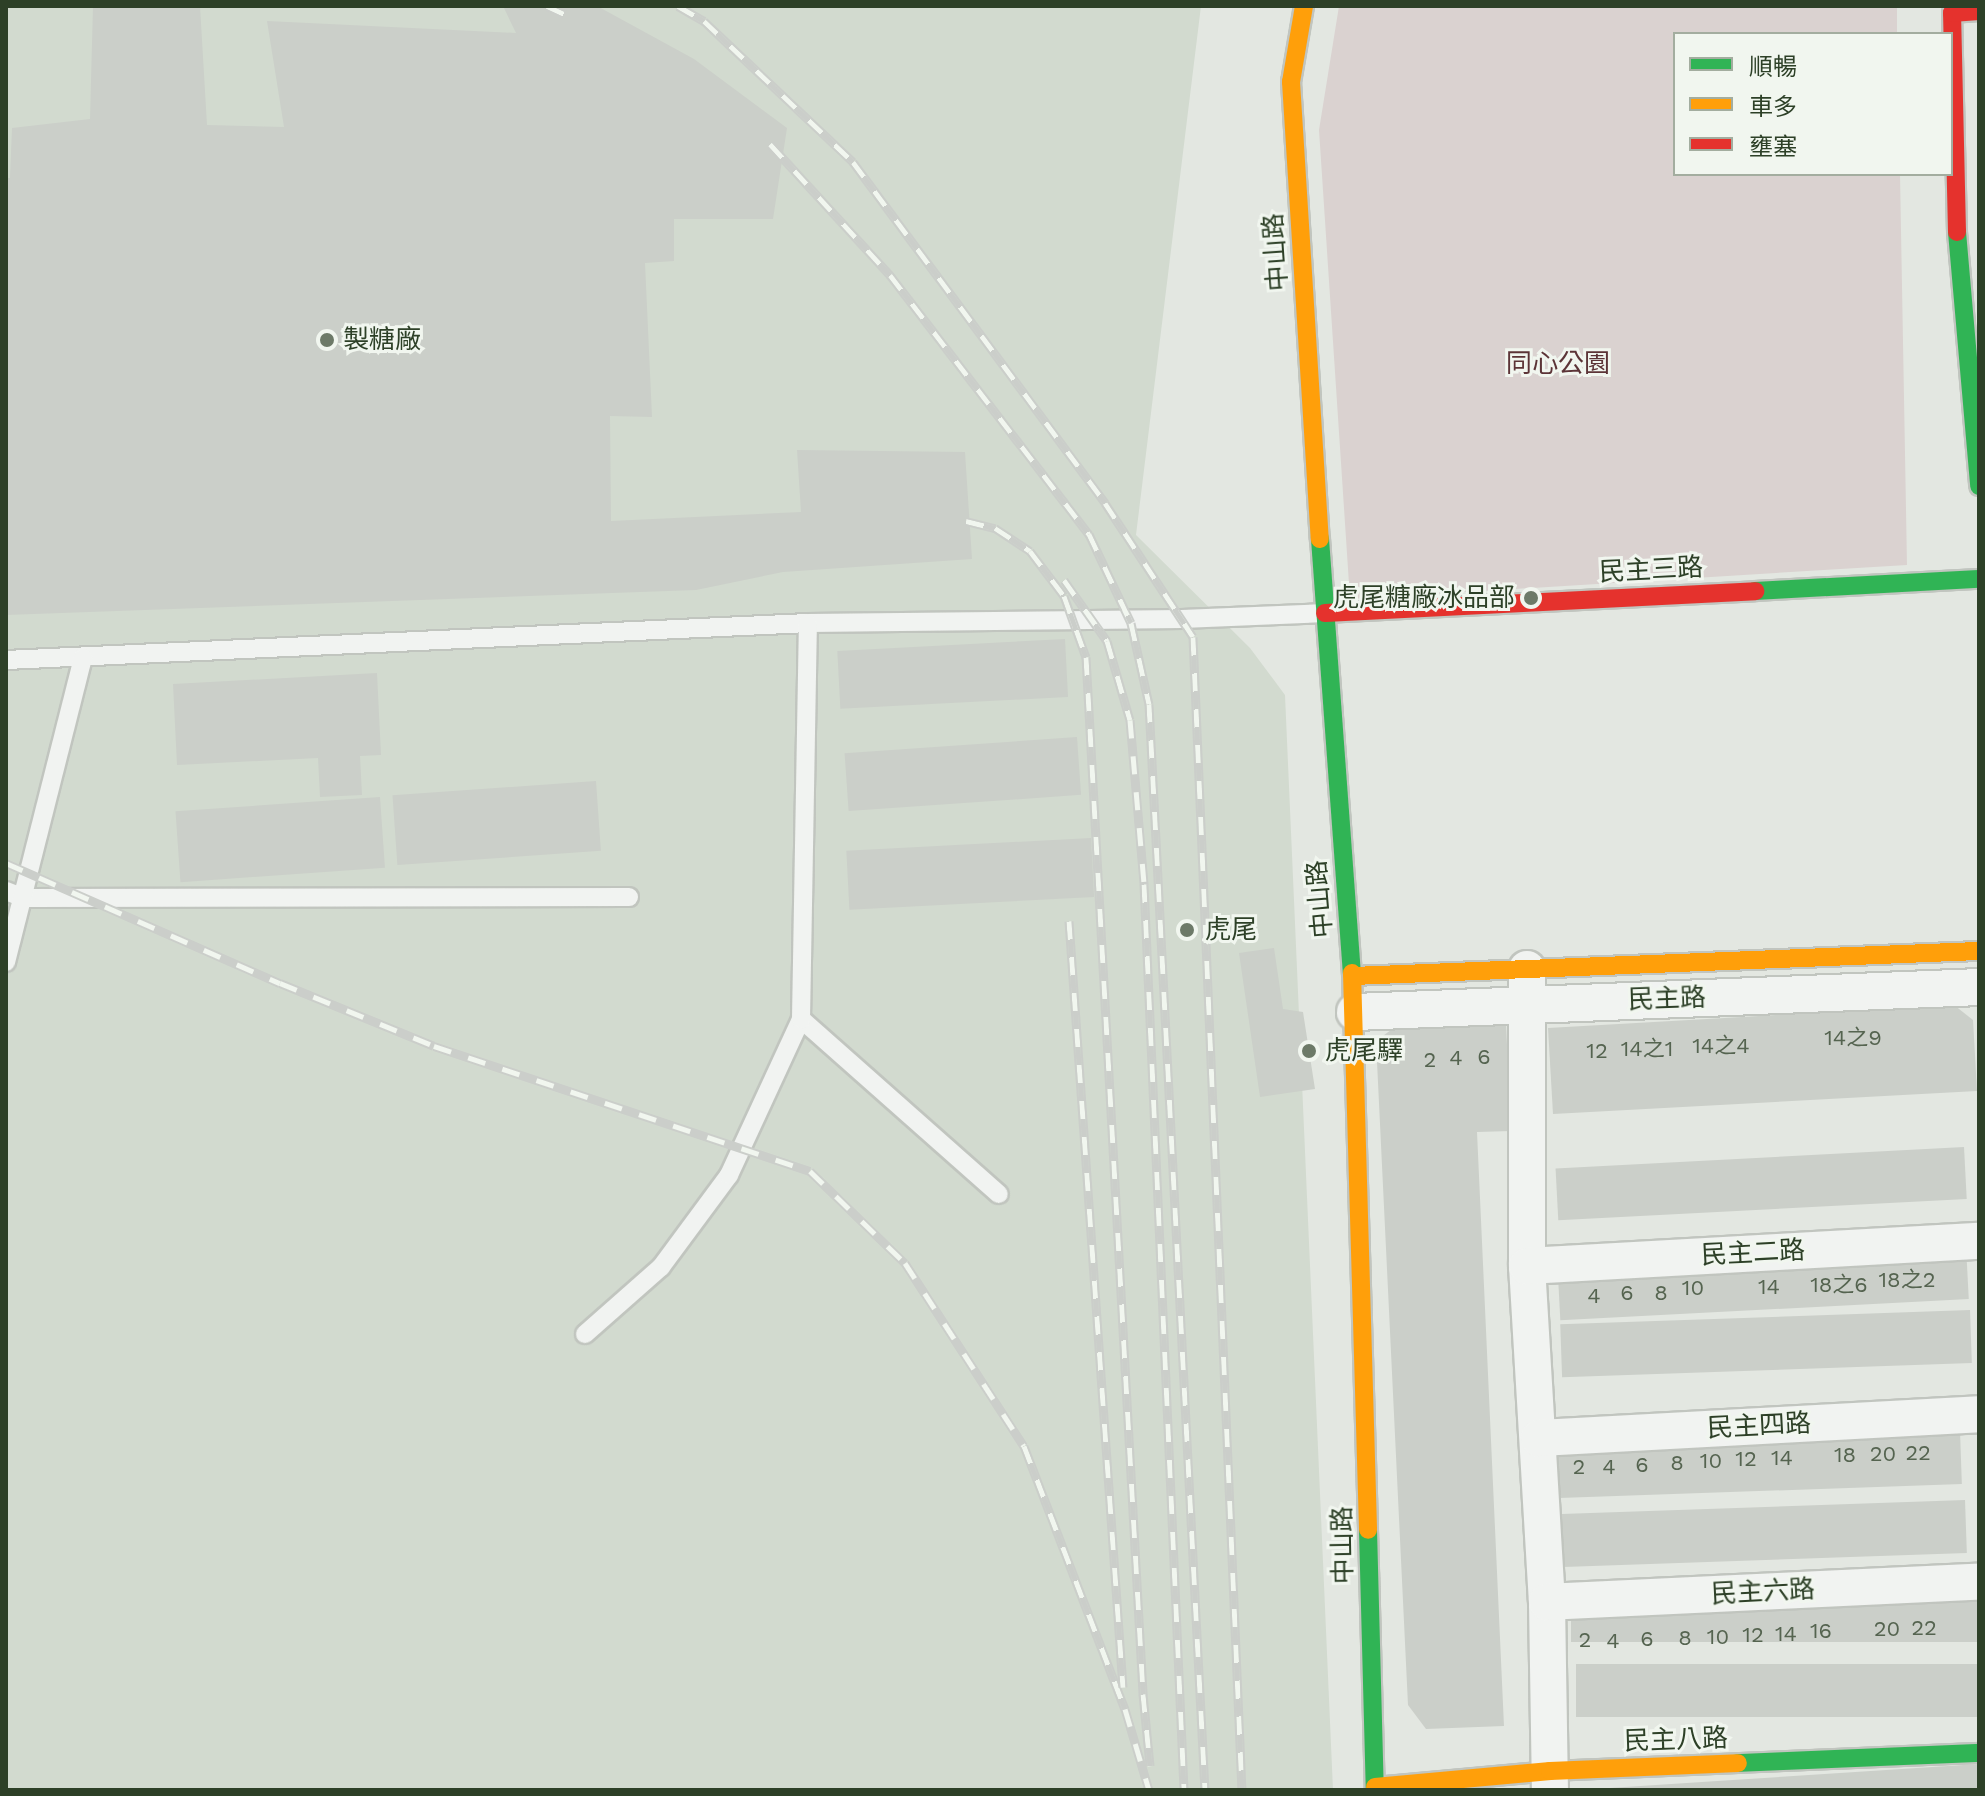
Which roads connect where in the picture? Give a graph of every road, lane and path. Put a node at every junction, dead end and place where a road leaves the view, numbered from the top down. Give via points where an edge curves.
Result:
1 (1304, 6) edge
2 (1979, 11) edge
3 (1966, 203) edge
4 (1975, 374) edge
5 (1979, 486) edge
6 (1979, 579) edge
7 (1325, 613) junction
8 (808, 623) junction
9 (83, 658) junction
10 (6, 660) edge
11 (6, 891) edge
12 (629, 897) dead end
13 (24, 898) junction
14 (1979, 951) edge
15 (6, 962) edge
16 (1527, 969) junction
17 (1353, 976) junction
18 (1979, 987) edge
19 (1528, 1005) junction
20 (1355, 1012) junction
21 (801, 1019) junction
22 (999, 1194) dead end
23 (1979, 1241) edge
24 (1527, 1266) junction
25 (585, 1334) dead end
26 (1979, 1414) edge
27 (1539, 1438) junction
28 (1979, 1582) edge
29 (1547, 1602) junction
30 (1979, 1753) edge
31 (1550, 1780) edge
32 (1375, 1789) edge

1 - 7 street, 中山路 via 1291,82
2 - 3 street via 1952,13
3 - 4 street
4 - 5 street
6 - 7 street, 民主三路
7 - 8 lane
7 - 17 street, 中山路
8 - 9 lane
8 - 21 lane
9 - 10 lane
9 - 13 lane
11 - 13 lane
12 - 13 lane
13 - 15 lane
14 - 16 street
16 - 17 street
16 - 19 street
17 - 20 street, 中山路
18 - 19 street, 民主路
19 - 20 street, 民主路
19 - 24 street
20 - 32 street, 中山路
21 - 22 lane
21 - 25 lane via 729,1175 661,1267
23 - 24 street, 民主二路
24 - 27 street
26 - 27 street, 民主四路
27 - 29 street
28 - 29 street, 民主六路
29 - 31 street
30 - 31 street, 民主八路
31 - 32 street, 民主八路

